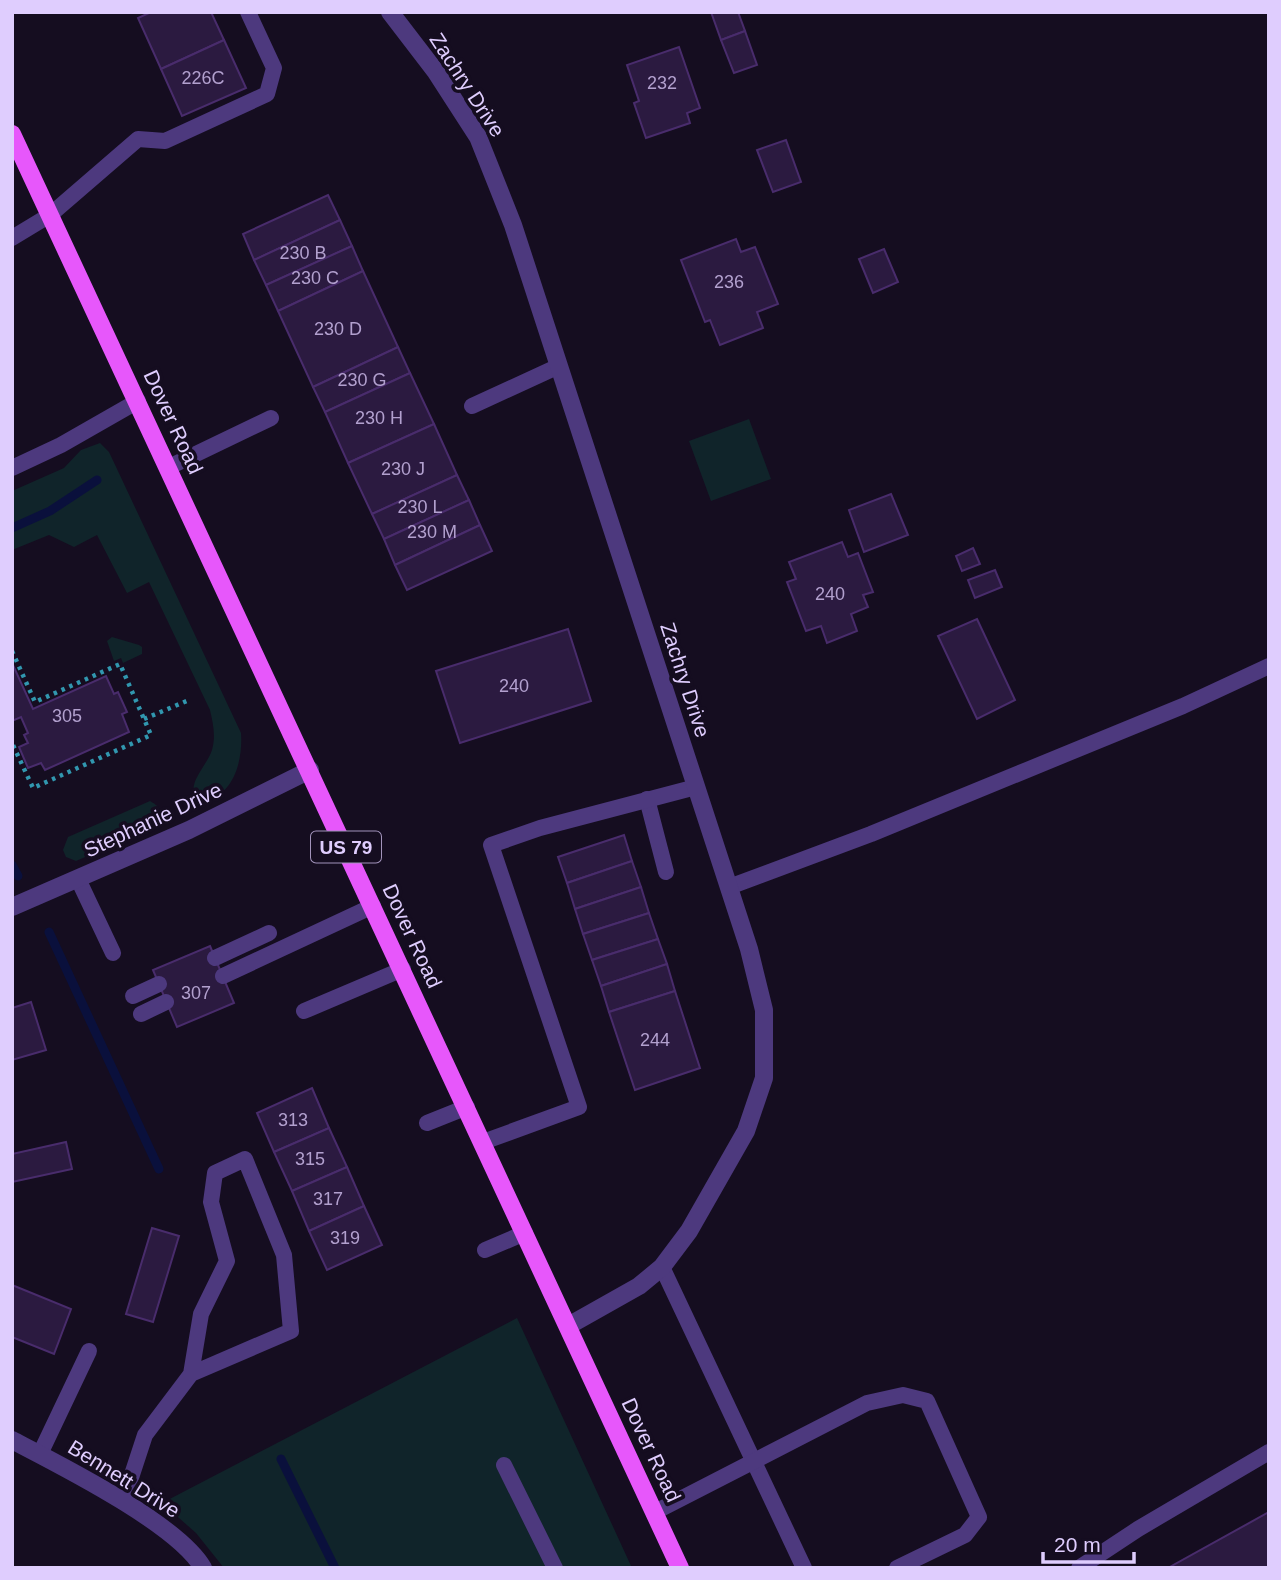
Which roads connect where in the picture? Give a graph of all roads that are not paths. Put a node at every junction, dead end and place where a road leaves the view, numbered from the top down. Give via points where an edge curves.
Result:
1 (248, 12) edge
2 (390, 12) edge
3 (12, 134) edge
4 (50, 215) junction
5 (12, 238) edge
6 (559, 366) junction
7 (138, 401) junction
8 (472, 407) dead end
9 (271, 418) dead end
10 (169, 467) junction
11 (12, 468) edge
12 (1269, 666) edge
13 (310, 770) junction
14 (696, 787) junction
15 (647, 799) junction
16 (666, 872) dead end
17 (78, 879) junction
18 (729, 887) junction
19 (373, 906) junction
20 (12, 907) edge
21 (269, 933) dead end
22 (113, 953) dead end
23 (215, 957) dead end
24 (403, 969) junction
25 (223, 976) dead end
26 (159, 984) dead end
27 (132, 996) dead end
28 (166, 1002) dead end
29 (304, 1011) dead end
30 (141, 1014) dead end
31 (467, 1107) junction
32 (427, 1124) dead end
33 (483, 1142) junction
34 (525, 1233) junction
35 (485, 1250) dead end
36 (662, 1267) junction
37 (568, 1326) junction
38 (89, 1351) dead end
39 (191, 1374) junction
40 (12, 1440) edge
41 (1269, 1452) edge
42 (40, 1454) junction
43 (753, 1461) junction
44 (504, 1465) dead end
45 (123, 1502) junction
46 (655, 1512) junction
47 (203, 1568) edge
48 (555, 1568) edge
49 (680, 1568) edge
50 (804, 1568) edge
51 (897, 1568) edge
52 (1079, 1568) edge

1 - 4 lane via 274,68 267,94 165,141 138,139
2 - 6 street, Zachry Drive via 478,137 513,225
3 - 4 main road, Dover Road / US 79
4 - 5 lane
4 - 7 main road, Dover Road / US 79
6 - 8 lane
6 - 14 street, Zachry Drive
7 - 10 main road, Dover Road / US 79
7 - 11 lane
9 - 10 lane
10 - 13 main road, Dover Road / US 79
12 - 18 lane via 871,834
13 - 17 street, Stephanie Drive
13 - 19 main road, Dover Road / US 79
14 - 15 lane
14 - 18 street, Zachry Drive
15 - 16 lane
15 - 33 lane via 491,845 579,1107
17 - 20 street, Stephanie Drive
17 - 22 lane
18 - 36 street, Zachry Drive via 764,1010 764,1078 746,1131 689,1231
19 - 24 main road, Dover Road / US 79
19 - 25 lane
21 - 23 lane
24 - 29 lane
24 - 31 main road, Dover Road / US 79
26 - 27 lane
28 - 30 lane
31 - 32 lane
31 - 33 main road, Dover Road / US 79
33 - 34 main road, Dover Road / US 79
34 - 35 lane
34 - 37 main road, Dover Road / US 79
36 - 37 street, Zachry Drive via 639,1286
36 - 43 lane
37 - 46 main road, Dover Road / US 79
38 - 42 lane
39 - 39 lane via 291,1331 284,1255 245,1159 215,1173 211,1202 227,1261 201,1314
39 - 45 lane via 145,1435
40 - 42 street, Bennett Drive
41 - 52 lane
42 - 45 street, Bennett Drive
43 - 46 lane
43 - 50 lane
43 - 51 lane via 867,1403 903,1395 927,1401 979,1517 965,1535
44 - 48 lane
45 - 47 street, Bennett Drive via 172,1536
46 - 49 main road, Dover Road / US 79

